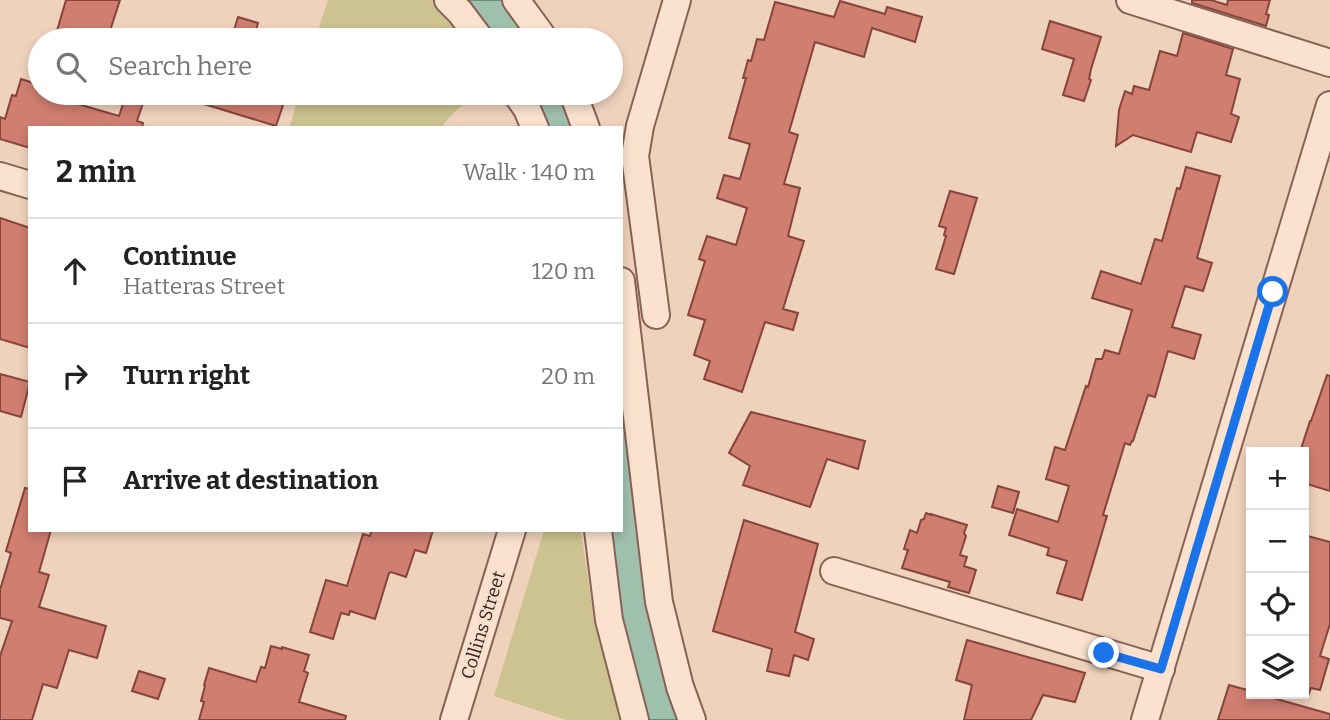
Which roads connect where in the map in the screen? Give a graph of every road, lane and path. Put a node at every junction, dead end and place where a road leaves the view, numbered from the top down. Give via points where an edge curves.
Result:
1 (448, 0) edge
2 (516, 0) edge
3 (677, 0) edge
4 (1130, 0) edge
5 (472, 28) edge
6 (536, 28) edge
7 (1330, 63) edge
8 (524, 105) edge
9 (577, 105) edge
10 (1330, 105) edge
11 (534, 126) edge
12 (585, 126) edge
13 (0, 176) edge
14 (28, 184) edge
15 (623, 298) edge
16 (656, 315) dead end
17 (511, 532) edge
18 (598, 532) edge
19 (834, 571) dead end
20 (1161, 669) junction
21 (454, 720) edge
22 (635, 720) edge
23 (692, 720) edge
24 (1145, 720) edge

1 - 5 street
2 - 6 street
3 - 16 street via 639,126 635,156
4 - 7 street
8 - 11 street
9 - 12 street
10 - 20 street
13 - 14 street
15 - 23 street via 659,602
17 - 21 street, Collins Street
18 - 22 street via 609,620
19 - 20 street
20 - 24 street

